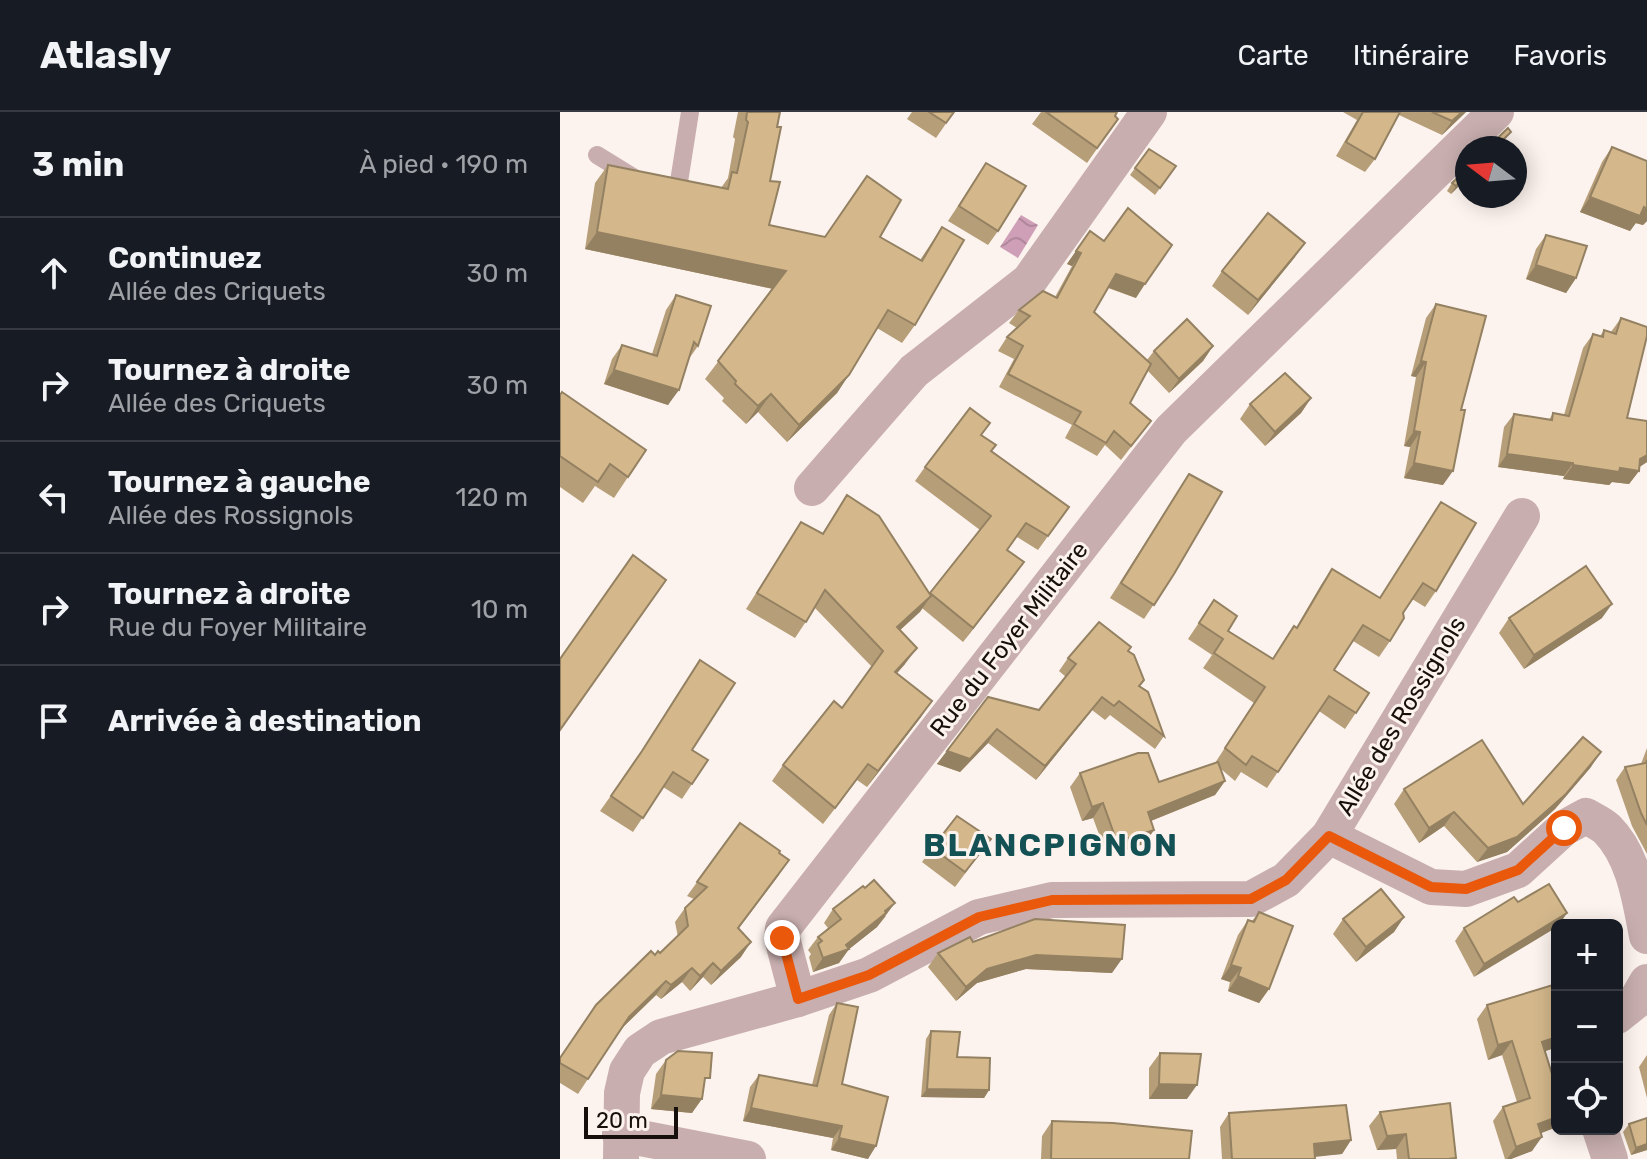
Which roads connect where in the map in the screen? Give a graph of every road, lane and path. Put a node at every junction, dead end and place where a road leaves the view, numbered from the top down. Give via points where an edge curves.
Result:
1 (690, 112) edge
2 (1149, 112) edge
3 (1496, 112) edge
4 (597, 155) dead end
5 (812, 488) dead end
6 (1522, 516) dead end
7 (1329, 836) junction
8 (1647, 936) edge
9 (1647, 982) edge
10 (798, 999) junction
11 (1623, 1011) edge
12 (1602, 1135) edge
13 (620, 1146) edge
14 (748, 1159) edge
15 (1610, 1159) edge

1 - 4 lane via 678,188 635,179
2 - 5 street via 1029,281 914,371
3 - 10 street, Rue du Foyer Militaire via 1171,430 783,928
6 - 7 street, Allée des Rossignols
7 - 8 street via 1431,887 1466,889 1518,870 1564,828 1586,816 1606,828 1626,854
7 - 10 street, Allée des Rossignols via 1286,880 1251,899 1052,900 979,917 869,975
9 - 11 street
10 - 13 street via 661,1037 640,1051 627,1071 622,1093
12 - 15 street
13 - 14 street

